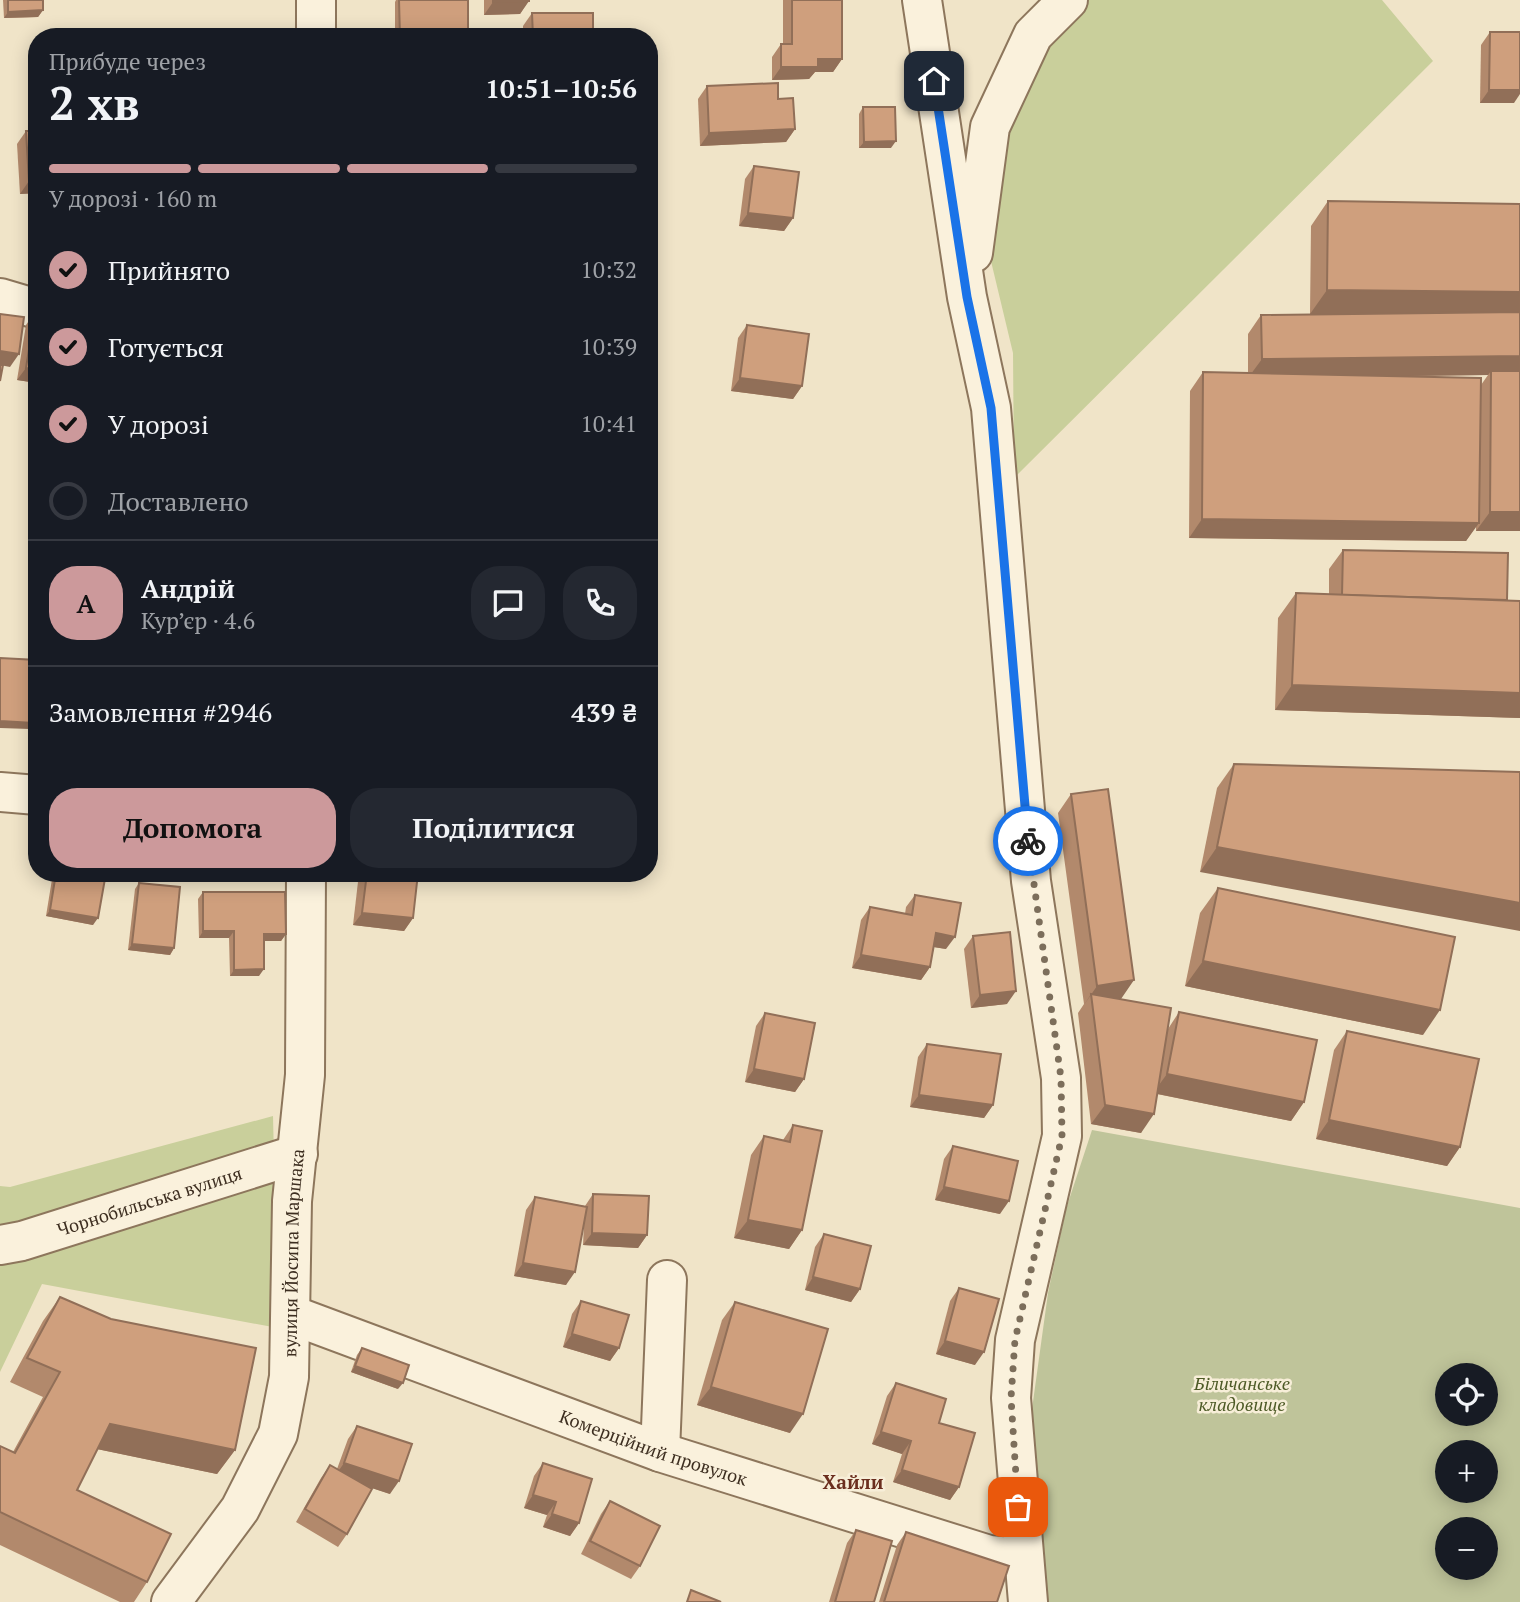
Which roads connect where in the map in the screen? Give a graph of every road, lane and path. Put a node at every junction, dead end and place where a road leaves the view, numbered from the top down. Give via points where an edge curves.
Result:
1 (316, 0) edge
2 (922, 0) edge
3 (1068, 0) edge
4 (316, 28) edge
5 (967, 297) junction
6 (0, 298) edge
7 (28, 306) edge
8 (0, 792) edge
9 (28, 794) edge
10 (306, 882) edge
11 (298, 1154) junction
12 (0, 1245) edge
13 (667, 1280) dead end
14 (292, 1315) junction
15 (660, 1452) junction
16 (1022, 1558) junction
17 (171, 1602) edge
18 (1028, 1602) edge

1 - 4 street
2 - 5 street
3 - 5 street via 1033,35 990,127
5 - 16 street via 991,408 1031,881 1061,1078 1062,1136 1015,1340 1011,1398
6 - 7 street
8 - 9 street
10 - 11 street, вулиця Йосипа Маршака via 305,1075
11 - 12 street, Чорнобильська вулиця
11 - 14 street, вулиця Йосипа Маршака via 292,1201
13 - 15 street
14 - 15 street, Комерційний провулок
14 - 17 street, вулиця Йосипа Маршака via 289,1377 278,1434 240,1509
15 - 16 street, Комерційний провулок via 989,1555
16 - 18 street

